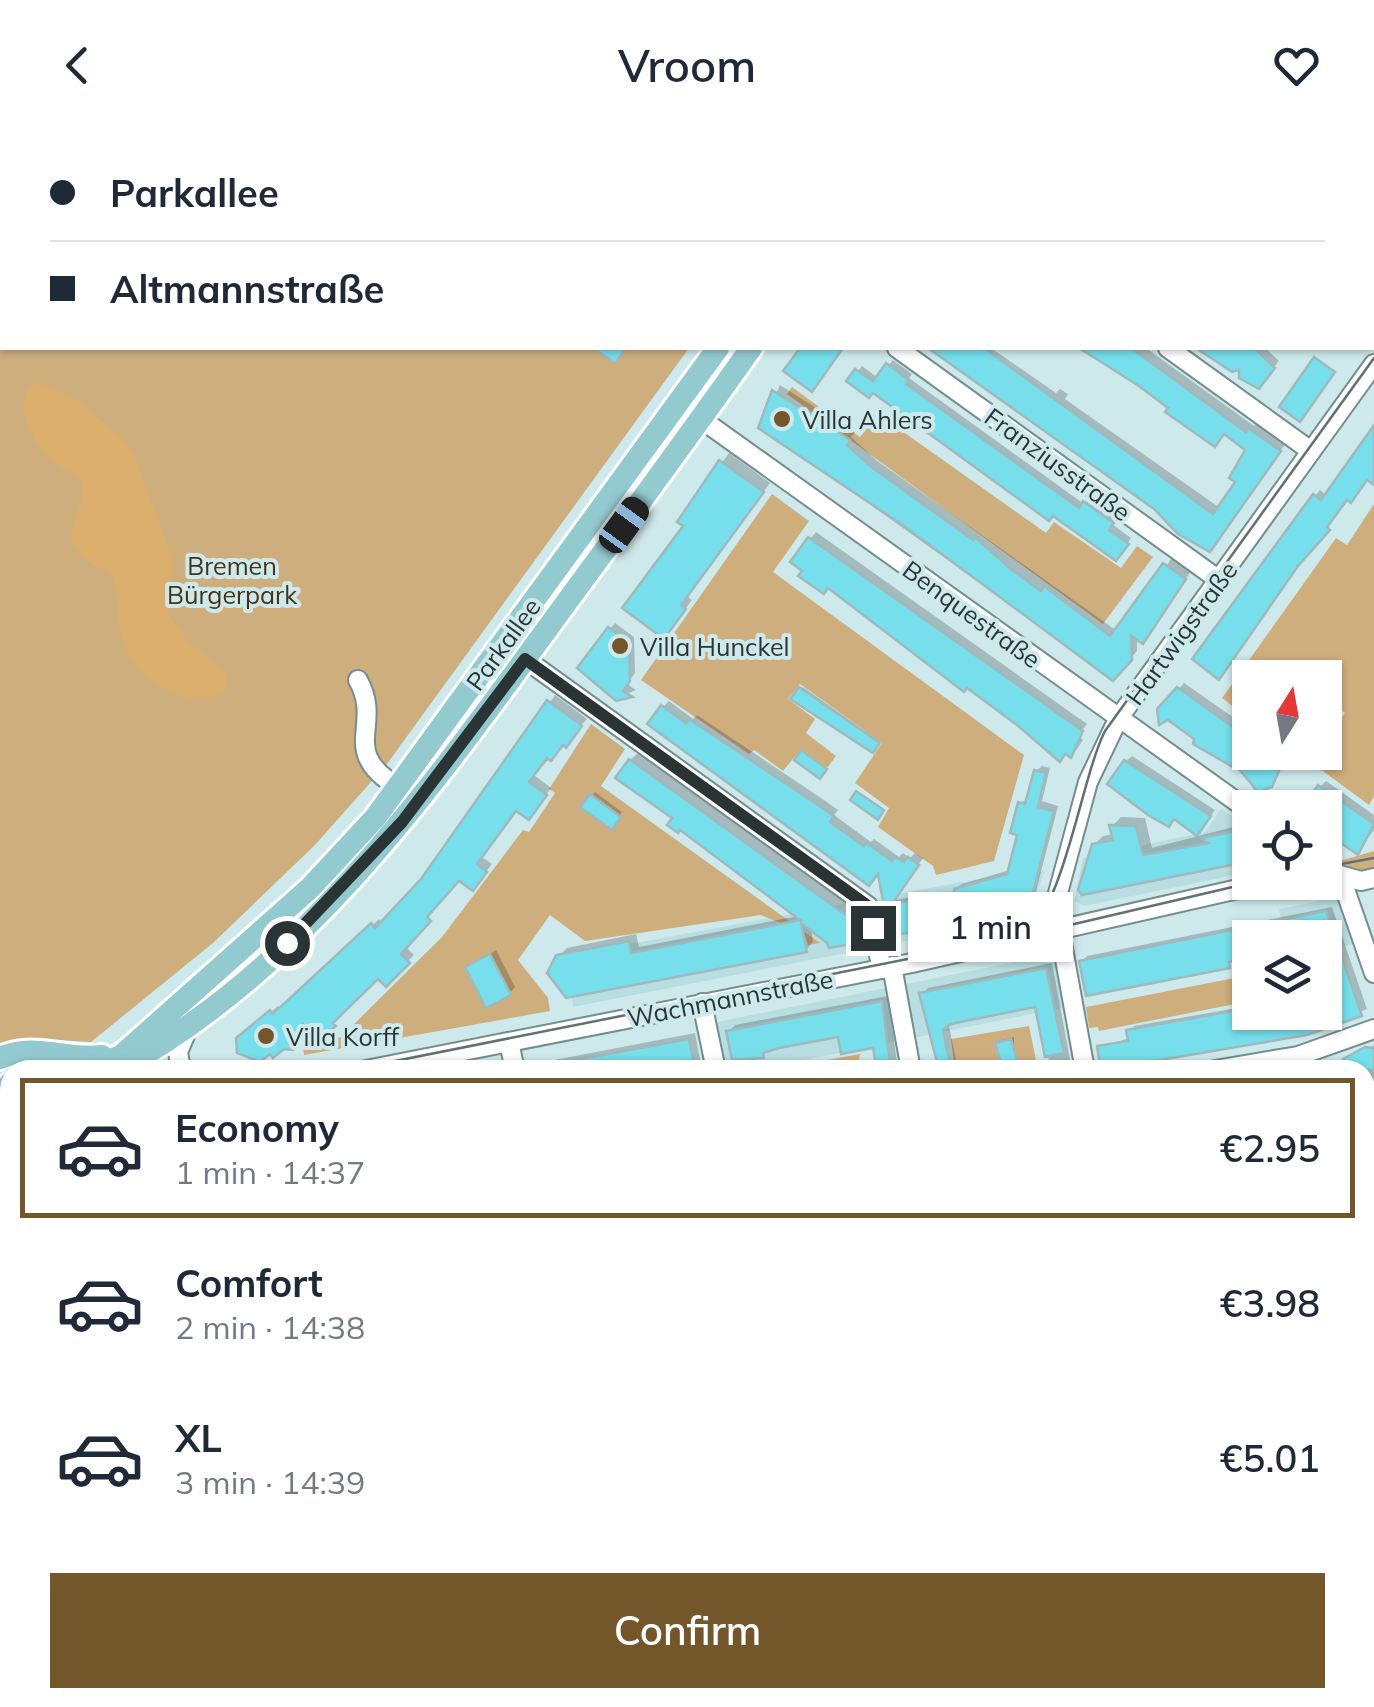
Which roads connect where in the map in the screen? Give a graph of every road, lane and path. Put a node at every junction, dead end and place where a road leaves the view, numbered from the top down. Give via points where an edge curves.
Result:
1 (717, 350) edge
2 (750, 350) edge
3 (900, 350) edge
4 (1171, 350) edge
5 (1374, 364) edge
6 (701, 419) junction
7 (1311, 451) junction
8 (1219, 580) junction
9 (525, 659) junction
10 (358, 680) dead end
11 (1118, 719) junction
12 (399, 788) junction
13 (1232, 800) edge
14 (1342, 876) edge
15 (1374, 878) edge
16 (1232, 890) edge
17 (1342, 898) edge
18 (1059, 931) junction
19 (887, 968) junction
20 (1374, 973) edge
21 (702, 1003) junction
22 (1374, 1030) edge
23 (187, 1031) junction
24 (509, 1042) junction
25 (133, 1044) junction
26 (0, 1058) edge
27 (111, 1060) edge
28 (136, 1060) edge
29 (179, 1060) edge
30 (417, 1060) edge
31 (513, 1060) edge
32 (714, 1060) edge
33 (909, 1060) edge
34 (1082, 1060) edge
35 (1284, 1060) edge

1 - 12 main road, Parkallee
2 - 6 main road, Parkallee
3 - 8 street, Franziusstraße
4 - 7 street
5 - 7 street, Hartwigstraße
6 - 9 main road, Parkallee
6 - 11 street, Benquestraße
7 - 8 street, Hartwigstraße
8 - 11 street, Hartwigstraße
9 - 19 street via 868,906
9 - 23 main road, Parkallee via 364,868
10 - 12 street via 366,694 364,754 378,776
11 - 13 street, Benquestraße
11 - 18 street, Hartwigstraße via 1088,782 1054,904
12 - 25 main road, Parkallee via 310,888
14 - 15 street
16 - 18 street, Wachmannstraße
17 - 20 street
18 - 19 street, Wachmannstraße
18 - 34 street, Hartwigstraße
19 - 21 street, Wachmannstraße
19 - 33 street
21 - 24 street, Wachmannstraße
21 - 32 street
22 - 35 street
23 - 28 main road, Parkallee
23 - 29 street
24 - 30 street, Wachmannstraße
24 - 31 street
25 - 26 main road via 99,1057 34,1049
25 - 27 main road, Parkallee

